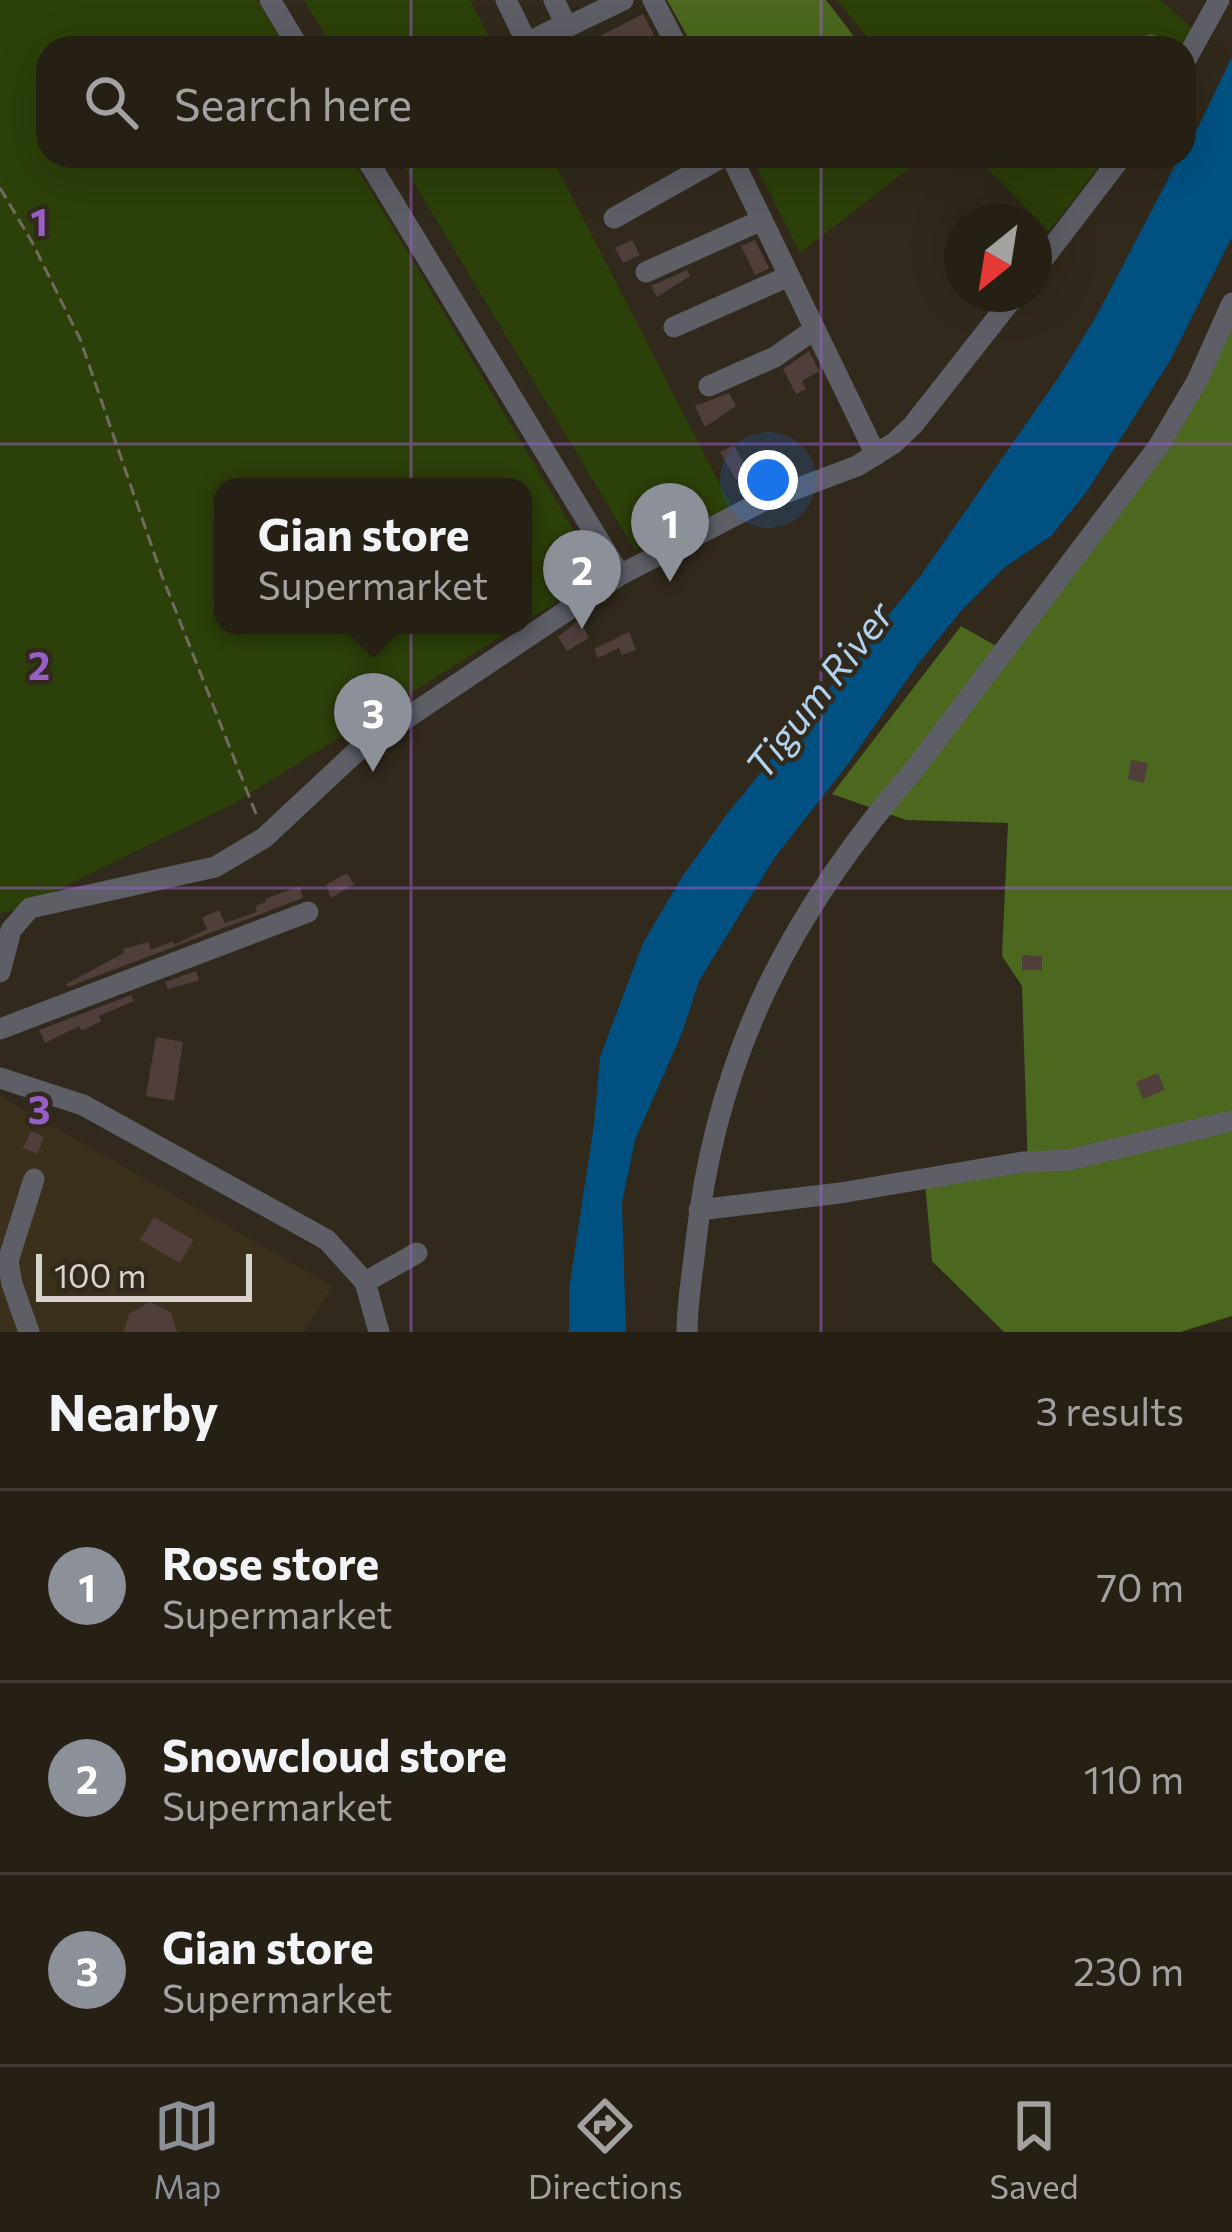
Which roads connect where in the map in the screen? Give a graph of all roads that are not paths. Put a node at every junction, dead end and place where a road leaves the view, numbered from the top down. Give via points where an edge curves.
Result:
1 (270, 0) edge
2 (506, 0) edge
3 (554, 0) edge
4 (623, 0) edge
5 (653, 0) edge
6 (1219, 0) edge
7 (565, 24) junction
8 (292, 36) edge
9 (524, 36) edge
10 (541, 36) edge
11 (672, 36) edge
12 (1196, 41) edge
13 (372, 168) edge
14 (706, 168) edge
15 (734, 168) edge
16 (1113, 168) edge
17 (614, 218) dead end
18 (762, 220) junction
19 (1052, 247) edge
20 (646, 272) dead end
21 (790, 276) junction
22 (1232, 303) edge
23 (1002, 312) edge
24 (674, 327) dead end
25 (815, 329) junction
26 (709, 386) dead end
27 (876, 455) junction
28 (620, 575) junction
29 (308, 912) dead end
30 (5, 930) edge
31 (0, 972) edge
32 (0, 1029) edge
33 (0, 1078) edge
34 (1232, 1120) edge
35 (34, 1179) dead end
36 (700, 1210) junction
37 (417, 1253) dead end
38 (365, 1282) junction
39 (29, 1332) edge
40 (379, 1332) edge
41 (687, 1332) edge

1 - 8 street
2 - 9 street
3 - 7 street
4 - 7 street
5 - 11 street
6 - 12 street
7 - 10 street
13 - 28 street
14 - 17 street
15 - 18 street
16 - 19 street
18 - 20 street
18 - 21 street
21 - 24 street
21 - 25 street
22 - 36 street via 1158,447 877,813 793,937 748,1023 711,1138
23 - 27 street via 913,425
25 - 26 street
25 - 27 street
27 - 28 street via 760,502
28 - 30 street via 356,752 264,838 215,867 30,908
29 - 32 street
30 - 31 street
33 - 38 street via 83,1105 282,1213 327,1240
34 - 36 street via 1069,1160
35 - 39 street via 8,1262
36 - 41 street
37 - 38 street
38 - 40 street

